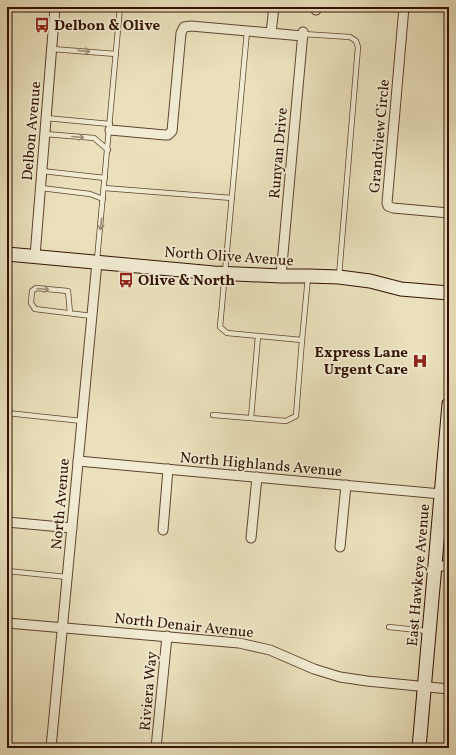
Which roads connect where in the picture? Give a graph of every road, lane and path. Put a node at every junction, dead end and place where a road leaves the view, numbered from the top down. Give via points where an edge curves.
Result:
1 (55, 7) edge
2 (120, 7) edge
3 (274, 7) edge
4 (404, 7) edge
5 (247, 31) junction
6 (271, 33) junction
7 (303, 34) junction
8 (52, 49) junction
9 (116, 54) junction
10 (46, 118) junction
11 (110, 127) junction
12 (45, 134) junction
13 (108, 150) junction
14 (42, 171) junction
15 (105, 178) junction
16 (41, 188) junction
17 (104, 188) junction
18 (232, 198) junction
19 (103, 199) junction
20 (449, 213) edge
21 (7, 254) edge
22 (35, 256) junction
23 (97, 262) junction
24 (225, 274) junction
25 (281, 276) junction
26 (308, 276) junction
27 (339, 277) junction
28 (449, 293) edge
29 (70, 313) junction
30 (92, 316) junction
31 (258, 336) junction
32 (302, 340) junction
33 (449, 410) edge
34 (7, 413) edge
35 (213, 415) dead end
36 (251, 418) junction
37 (82, 421) junction
38 (78, 461) junction
39 (168, 469) junction
40 (446, 471) edge
41 (257, 477) junction
42 (346, 485) junction
43 (441, 494) junction
44 (7, 522) edge
45 (72, 528) junction
46 (163, 530) dead end
47 (252, 538) dead end
48 (340, 547) dead end
49 (435, 565) junction
50 (449, 566) edge
51 (7, 571) edge
52 (67, 576) junction
53 (7, 623) edge
54 (389, 627) dead end
55 (62, 628) junction
56 (429, 631) junction
57 (167, 636) junction
58 (424, 686) junction
59 (449, 689) edge
60 (51, 748) edge
61 (156, 748) edge
62 (419, 748) edge

1 - 8 street, Delbon Avenue
2 - 9 lane
3 - 6 street
4 - 20 street, Grandview Circle via 387,203 393,208
5 - 6 street
5 - 11 street via 184,27 181,33 172,128 168,135
5 - 18 lane
6 - 7 street
7 - 25 street, Runyan Drive
7 - 27 lane via 350,37 356,41 358,47
8 -> 9 lane
8 - 10 street, Delbon Avenue
9 - 11 lane
10 - 11 lane
10 - 12 street, Delbon Avenue
11 - 13 lane
12 -> 13 lane via 94,138
12 - 14 street, Delbon Avenue
13 - 15 lane
14 - 15 lane
14 - 16 street, Delbon Avenue
15 - 17 lane
16 - 19 lane via 90,194
16 - 22 street, Delbon Avenue
17 - 18 lane
17 - 19 lane
18 - 24 lane
19 -> 23 lane
21 - 22 street, North Olive Avenue
22 - 23 street, North Olive Avenue
23 - 24 street, North Olive Avenue
23 - 30 street, North Avenue
24 - 25 street, North Olive Avenue
24 - 31 lane via 220,327 227,333
25 - 26 street, North Olive Avenue
26 - 27 street, North Olive Avenue
26 - 32 lane
27 - 28 street, North Olive Avenue via 370,281 400,289
29 -> 29 lane via 35,309 31,303 32,291 36,288 68,291
29 - 30 lane
30 - 37 street, North Avenue
31 - 32 lane
31 - 36 lane
32 - 36 lane via 296,416 286,421
33 - 40 street, East Hawkeye Avenue
34 - 37 lane
35 - 36 lane
37 - 38 street, North Avenue
38 - 39 street, North Highlands Avenue
38 - 45 street, North Avenue
39 - 41 street, North Highlands Avenue
39 - 46 street
40 - 43 street, East Hawkeye Avenue
41 - 42 street, North Highlands Avenue
41 - 47 street
42 - 43 street, North Highlands Avenue
42 - 48 street
43 - 49 street, East Hawkeye Avenue
44 - 45 street
45 - 52 street, North Avenue
49 - 50 street
49 - 56 street, East Hawkeye Avenue
51 - 52 lane
52 - 55 street, North Avenue
53 - 55 street, North Denair Avenue
54 - 56 lane
55 - 57 street, North Denair Avenue
55 - 60 street, North Avenue
56 - 58 street, East Hawkeye Avenue
57 - 58 street, North Denair Avenue via 247,644 270,650 340,677
57 - 61 street, Riviera Way
58 - 59 street, North Denair Avenue
58 - 62 street, East Hawkeye Avenue

